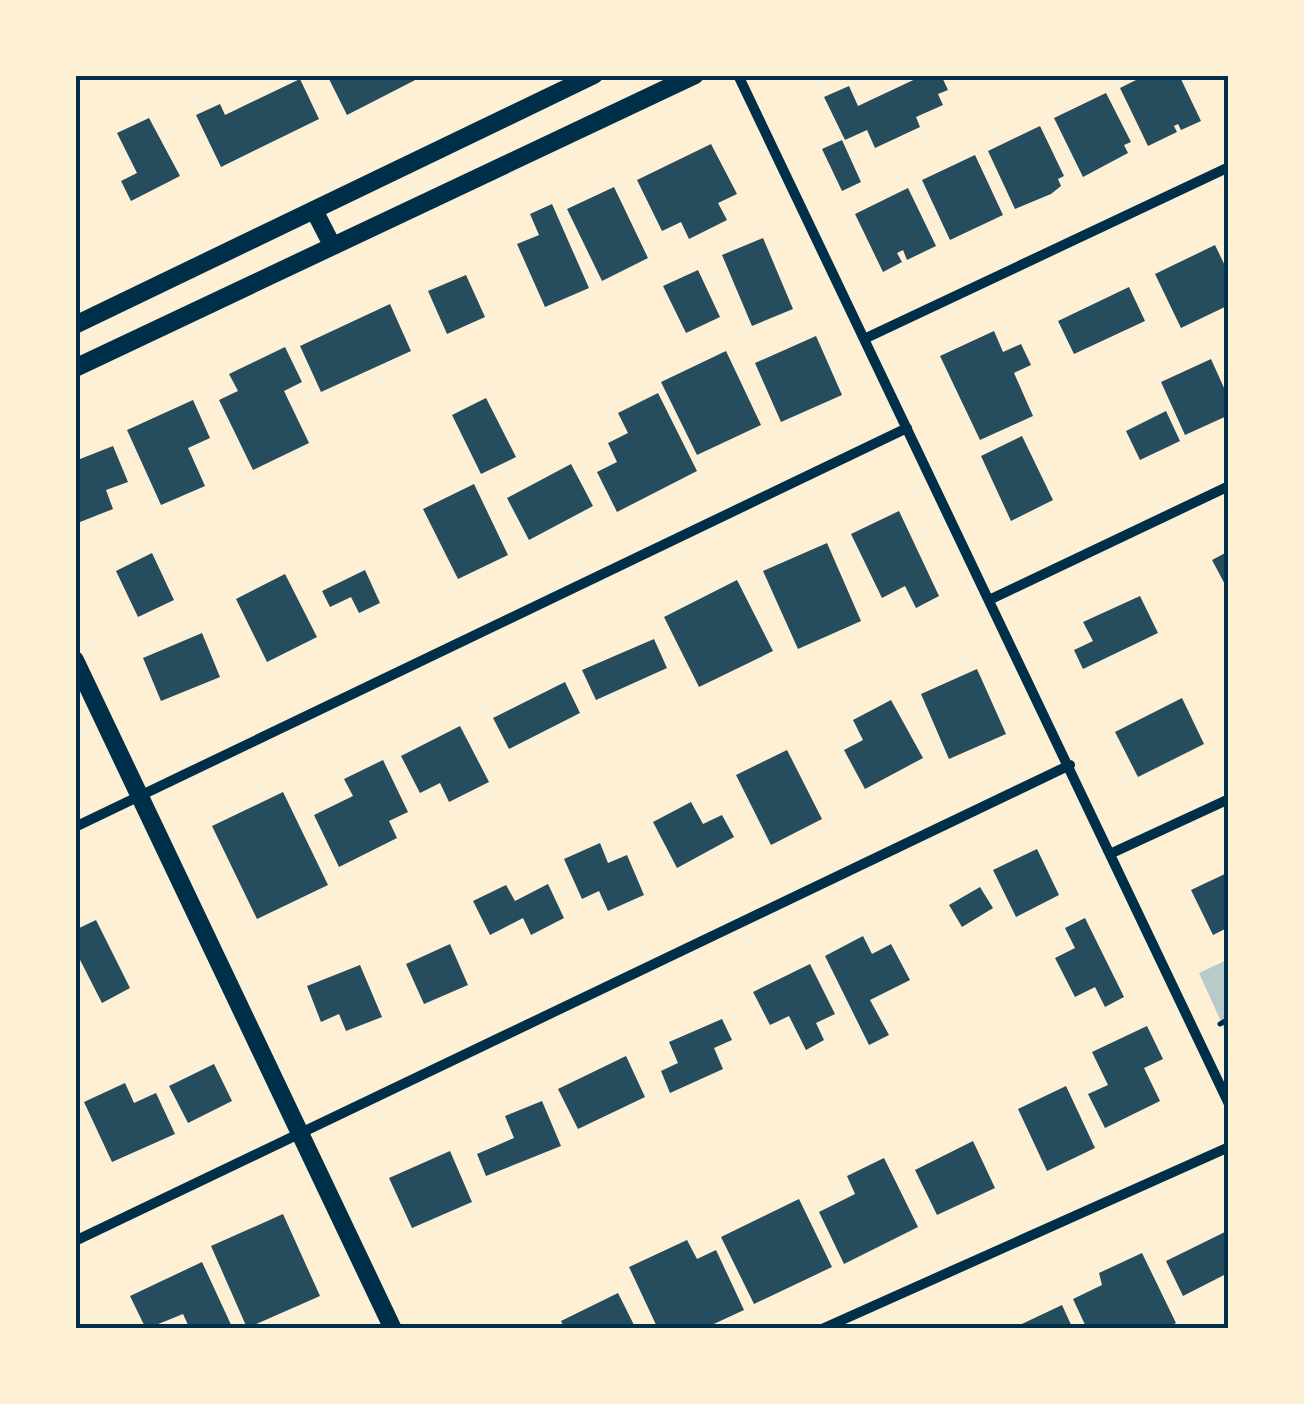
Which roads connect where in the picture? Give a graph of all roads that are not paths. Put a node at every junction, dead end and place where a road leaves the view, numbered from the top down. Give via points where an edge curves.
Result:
1 (594, 75) edge
2 (695, 75) edge
3 (738, 75) edge
4 (1229, 167) edge
5 (314, 210) junction
6 (332, 245) junction
7 (75, 325) edge
8 (864, 339) junction
9 (75, 368) edge
10 (907, 428) junction
11 (1229, 486) edge
12 (989, 600) junction
13 (75, 660) edge
14 (1070, 766) junction
15 (140, 796) junction
16 (1229, 798) edge
17 (75, 827) edge
18 (1112, 854) junction
19 (1229, 1104) edge
20 (300, 1133) junction
21 (1229, 1148) edge
22 (75, 1241) edge
23 (393, 1329) edge
24 (822, 1329) edge

1 - 5 street
2 - 6 street
3 - 8 street
4 - 8 street
5 - 6 street
5 - 7 street
6 - 9 street
8 - 10 street
10 - 12 street
10 - 15 street
11 - 12 street
12 - 14 street
13 - 15 street
14 - 18 street
14 - 20 street
15 - 17 street
15 - 20 street
16 - 18 street
18 - 19 street
20 - 22 street
20 - 23 street
21 - 24 street

